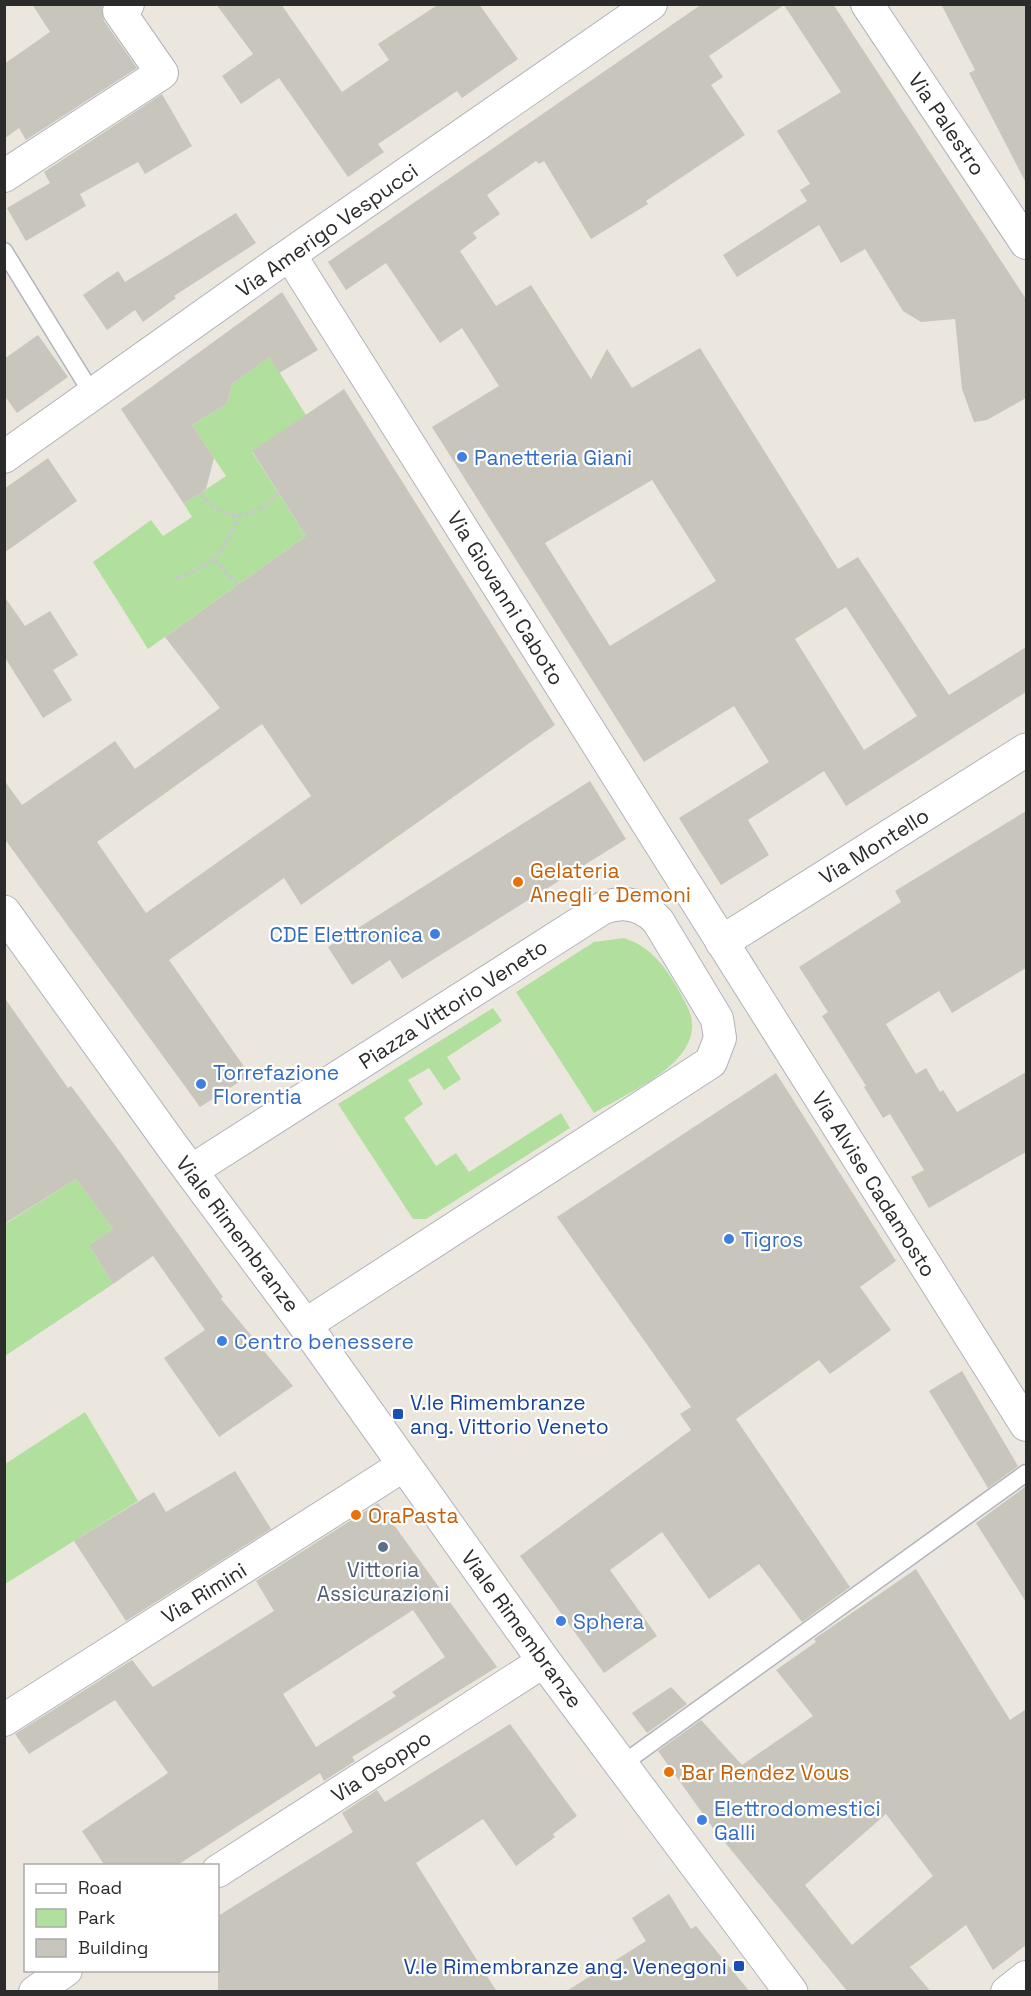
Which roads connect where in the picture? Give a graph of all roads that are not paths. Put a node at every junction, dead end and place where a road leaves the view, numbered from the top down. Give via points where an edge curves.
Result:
1 (651, 4) edge
2 (867, 4) edge
3 (124, 8) edge
4 (4, 176) edge
5 (1026, 243) edge
6 (4, 251) edge
7 (290, 255) junction
8 (93, 395) junction
9 (4, 457) edge
10 (1026, 750) edge
11 (4, 912) edge
12 (658, 921) junction
13 (722, 942) junction
14 (717, 1019) junction
15 (191, 1171) junction
16 (305, 1325) junction
17 (1026, 1425) edge
18 (404, 1465) junction
19 (1026, 1473) edge
20 (544, 1661) junction
21 (4, 1720) edge
22 (621, 1765) junction
23 (219, 1870) edge
24 (65, 1972) edge
25 (1026, 1977) edge
26 (35, 1992) edge
27 (791, 1992) edge
28 (1007, 1992) edge

1 - 7 street, Via Amerigo Vespucci
2 - 5 street, Via Palestro
3 - 4 street via 162,74
6 - 8 lane
7 - 8 street, Via Amerigo Vespucci
7 - 13 street, Via Giovanni Caboto
8 - 9 street, Via Amerigo Vespucci
10 - 13 street, Via Montello
11 - 15 street, Viale Rimembranze
12 - 13 street, Piazza Vittorio Veneto
12 - 14 street, Piazza Vittorio Veneto
12 - 15 street, Piazza Vittorio Veneto via 650,912 632,904 603,908
13 - 14 street
13 - 17 street, Via Alvise Cadamosto
14 - 16 street via 720,1038 716,1054 702,1070
15 - 16 street, Viale Rimembranze
16 - 18 street, Viale Rimembranze
18 - 20 street, Viale Rimembranze
18 - 21 street, Via Rimini
19 - 22 lane
20 - 22 street, Viale Rimembranze
20 - 23 street, Via Osoppo
22 - 27 street, Viale Rimembranze
24 - 26 street
25 - 28 street

